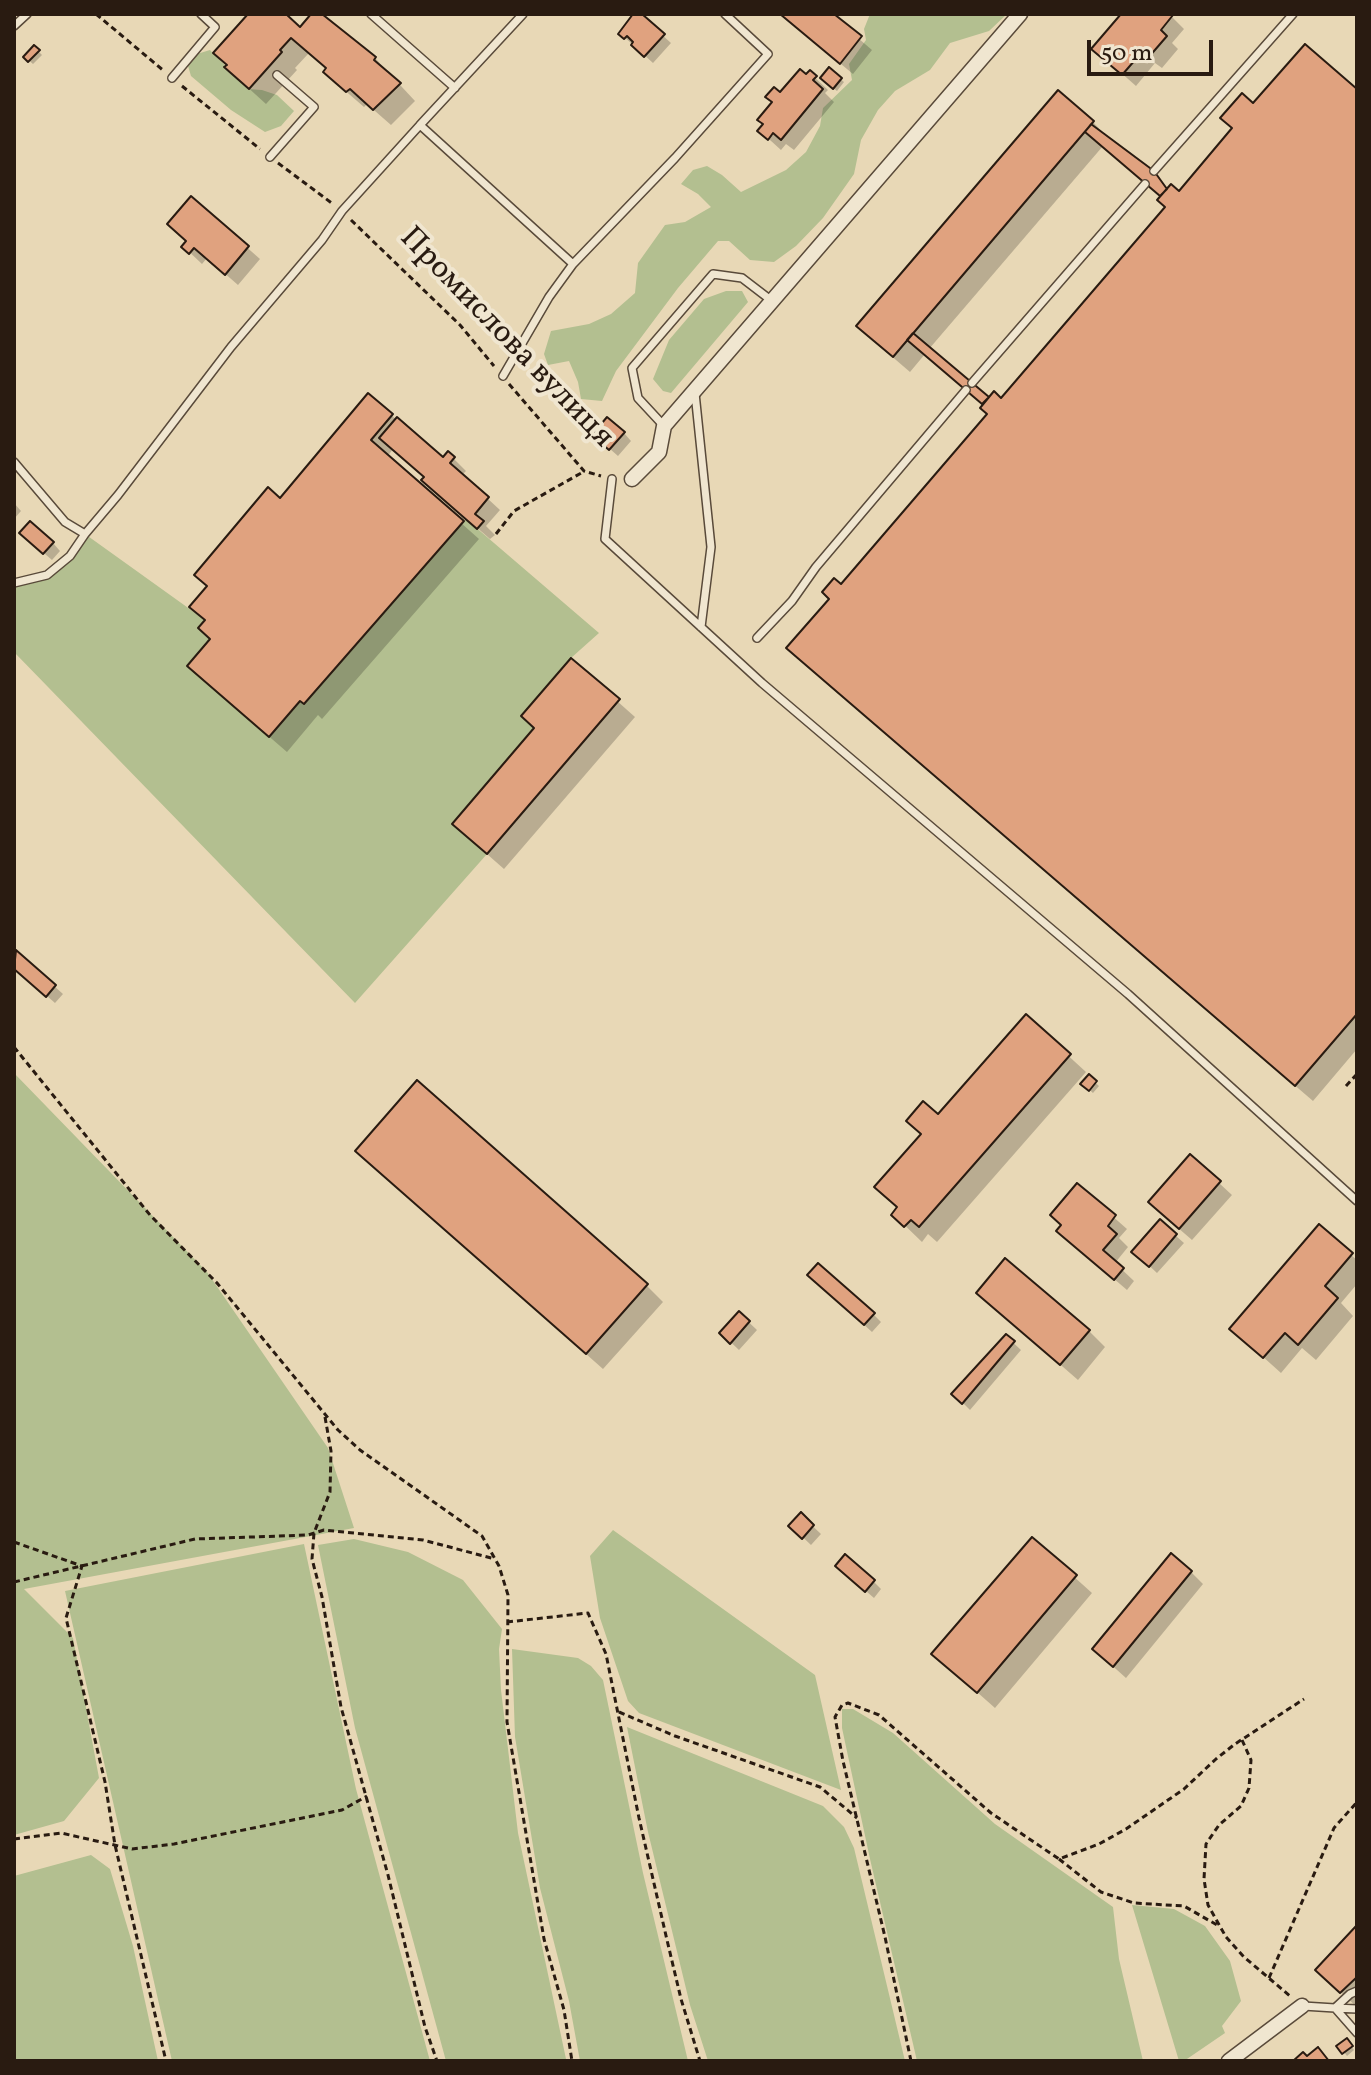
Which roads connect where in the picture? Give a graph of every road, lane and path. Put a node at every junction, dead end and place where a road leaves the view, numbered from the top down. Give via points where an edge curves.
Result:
1 (27, 14) edge
2 (96, 14) edge
3 (201, 14) edge
4 (371, 14) edge
5 (523, 14) edge
6 (725, 14) edge
7 (1020, 14) edge
8 (1290, 15) edge
9 (14, 26) edge
10 (277, 75) dead end
11 (172, 78) junction
12 (455, 88) junction
13 (420, 125) junction
14 (270, 157) junction
15 (1154, 171) dead end
16 (1145, 184) dead end
17 (342, 211) junction
18 (573, 264) junction
19 (772, 301) junction
20 (503, 376) junction
21 (972, 383) dead end
22 (966, 390) dead end
23 (694, 391) junction
24 (664, 426) junction
25 (14, 462) edge
26 (584, 471) junction
27 (612, 479) joint
28 (632, 479) dead end
29 (85, 534) junction
30 (496, 534) dead end
31 (14, 583) edge
32 (701, 627) junction
33 (757, 638) dead end
34 (14, 1047) edge
35 (1357, 1074) edge
36 (1346, 1086) dead end
37 (1357, 1201) edge
38 (325, 1413) junction
39 (314, 1533) junction
40 (14, 1542) edge
41 (495, 1559) junction
42 (82, 1566) junction
43 (14, 1582) edge
44 (507, 1622) junction
45 (1304, 1699) dead end
46 (619, 1712) junction
47 (1242, 1740) junction
48 (367, 1796) junction
49 (1357, 1802) edge
50 (857, 1818) junction
51 (14, 1839) edge
52 (115, 1845) junction
53 (1059, 1859) junction
54 (1220, 1927) junction
55 (1269, 1978) junction
56 (1357, 1991) edge
57 (1302, 2006) junction
58 (1335, 2008) junction
59 (1357, 2009) edge
60 (1357, 2033) edge
61 (166, 2061) edge
62 (437, 2061) edge
63 (572, 2061) edge
64 (700, 2061) edge
65 (911, 2061) edge
66 (1229, 2061) edge

1 - 9 lane
2 - 11 path, Промислова вулиця
3 - 11 lane via 215,27
4 - 12 lane
5 - 12 lane
6 - 18 lane via 768,54
7 - 19 street, Промислова вулиця
8 - 15 lane
10 - 14 lane via 314,107
11 - 14 path, Промислова вулиця
12 - 13 lane
13 - 17 lane
13 - 18 lane
14 - 17 path, Промислова вулиця
16 - 21 lane
17 - 20 path, Промислова вулиця via 460,325
17 - 29 lane
18 - 20 lane
19 - 23 street, Промислова вулиця
19 - 24 lane via 742,278 713,274 632,368 638,398
20 - 26 path, Промислова вулиця
22 - 33 lane
23 - 24 street, Промислова вулиця
23 - 32 lane via 711,547
24 - 28 street, Промислова вулиця via 659,452
25 - 29 lane via 65,522
26 - 27 path, Промислова вулиця
26 - 30 path via 514,511
27 - 32 lane via 605,539
29 - 31 lane via 47,575
32 - 37 lane via 1128,994
34 - 38 path via 150,1215 217,1283
35 - 36 path
38 - 39 path via 330,1492
38 - 41 path via 360,1450 482,1536
39 - 41 path via 423,1540
39 - 42 path via 195,1539
39 - 48 path via 312,1559 341,1707
40 - 42 path
41 - 44 path via 508,1595
42 - 43 path
42 - 52 path via 66,1618
44 - 46 path via 588,1613 606,1654
44 - 63 path via 507,1722 544,1939
45 - 47 path
46 - 50 path via 820,1787
46 - 64 path via 667,1940
47 - 53 path via 1126,1829
47 - 54 path via 1251,1760 1249,1788 1241,1806 1206,1844 1208,1905
48 - 52 path via 342,1810 218,1835 132,1849
48 - 62 path
49 - 55 path via 1334,1828
50 - 53 path via 835,1717 848,1703 879,1715 991,1813
50 - 65 path
51 - 52 path via 61,1833
52 - 61 path
53 - 54 path via 1101,1892 1134,1903 1184,1906
54 - 55 path
55 - 57 path
56 - 58 lane
57 - 58 lane
57 - 66 street
58 - 59 lane
58 - 60 lane

